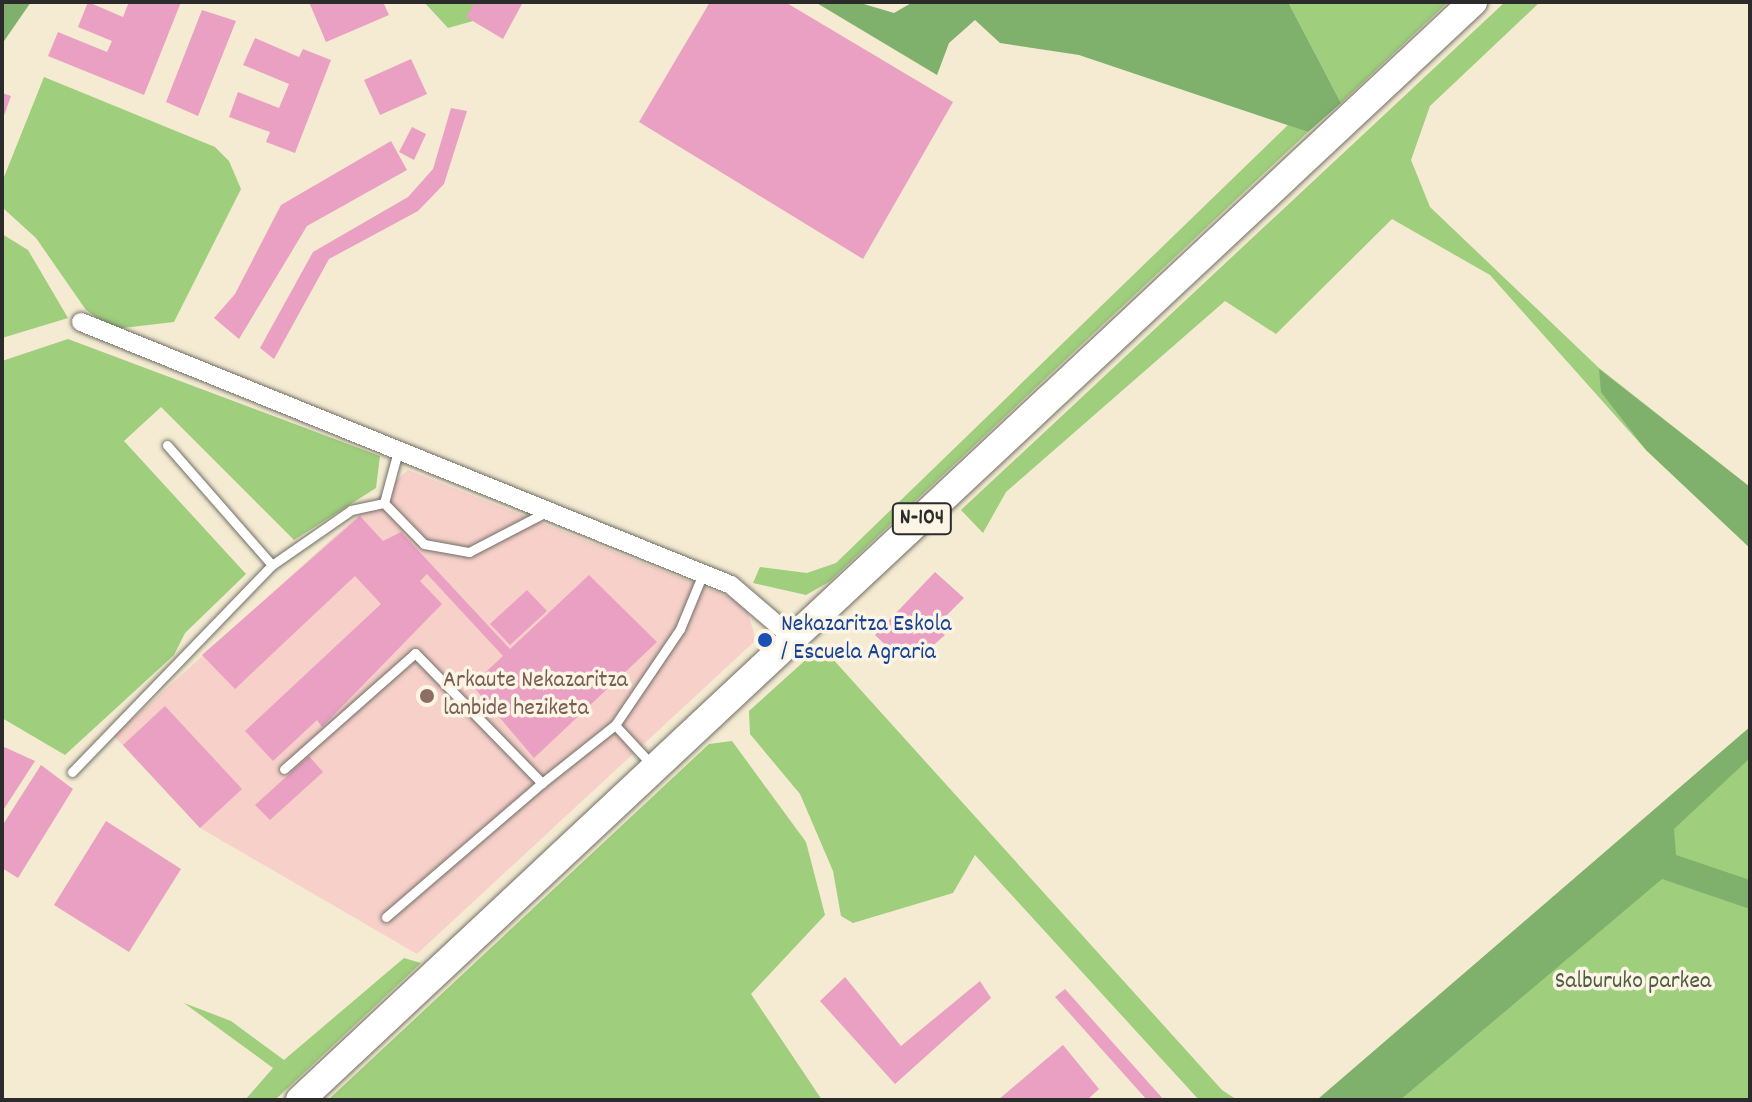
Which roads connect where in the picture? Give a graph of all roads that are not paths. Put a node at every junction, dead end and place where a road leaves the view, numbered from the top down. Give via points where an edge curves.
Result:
1 (1473, 2) edge
2 (81, 322) dead end
3 (167, 445) dead end
4 (398, 451) junction
5 (384, 503) junction
6 (548, 511) junction
7 (272, 565) junction
8 (702, 576) junction
9 (794, 639) junction
10 (615, 725) junction
11 (655, 768) junction
12 (284, 769) dead end
13 (72, 772) dead end
14 (542, 783) junction
15 (386, 917) dead end
16 (300, 1100) edge

1 - 9 main road, N-104
2 - 4 street
3 - 7 lane
4 - 5 lane
4 - 6 street
5 - 6 lane via 424,544 469,552
5 - 7 lane via 351,510
6 - 8 street
7 - 13 lane
8 - 9 street via 758,601
8 - 10 lane via 680,629
9 - 11 main road, N-104
10 - 11 lane
10 - 14 lane
11 - 16 main road, N-104
12 - 14 lane via 415,653
14 - 15 lane

